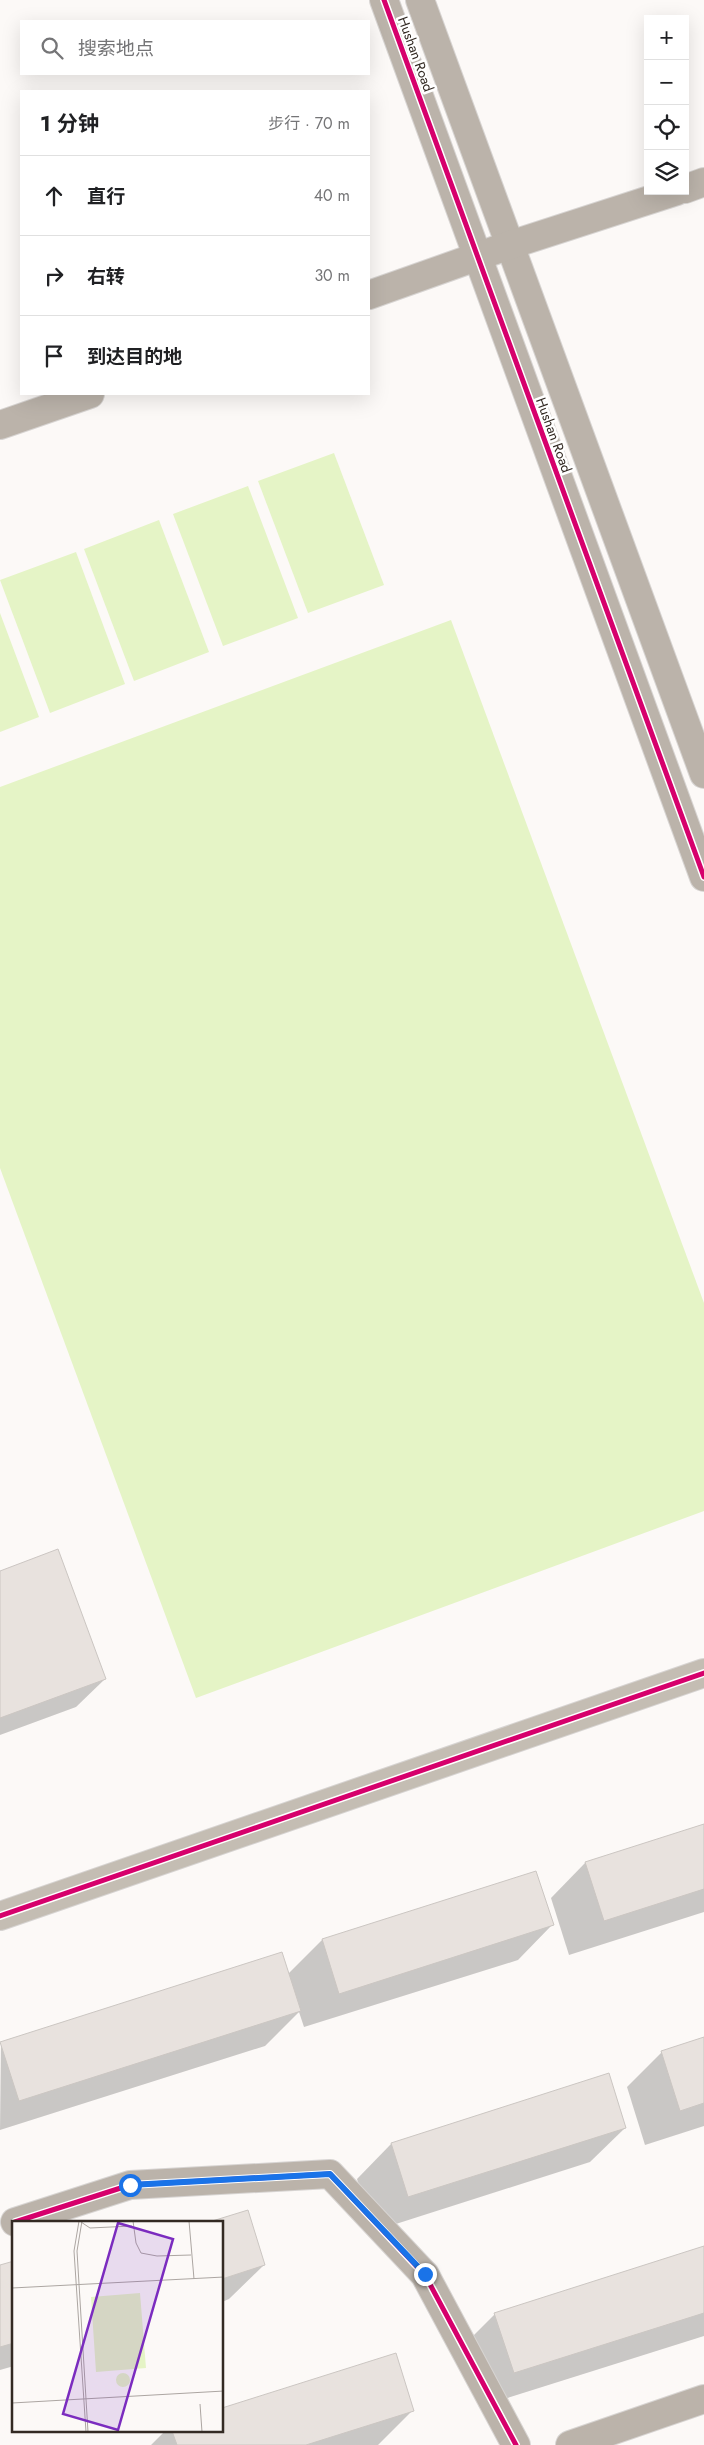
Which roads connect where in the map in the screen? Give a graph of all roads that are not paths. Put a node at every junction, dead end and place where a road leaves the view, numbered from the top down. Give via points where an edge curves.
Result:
1 (384, 0) edge
2 (420, 0) edge
3 (704, 182) edge
4 (689, 187) edge
5 (665, 195) edge
6 (510, 245) junction
7 (478, 256) junction
8 (370, 295) edge
9 (87, 395) edge
10 (0, 426) edge
11 (704, 774) edge
12 (704, 877) edge
13 (704, 1673) edge
14 (0, 1916) edge
15 (20, 2221) edge
16 (704, 2399) edge
17 (516, 2445) edge
18 (570, 2445) edge

1 - 7 street, Hushan Road
2 - 6 street, Hushan Road
3 - 4 street
5 - 6 street
6 - 7 street
6 - 11 street, Hushan Road
7 - 8 street
7 - 12 street, Hushan Road
9 - 10 street
13 - 14 street
15 - 17 street via 130,2185 330,2174 425,2274
16 - 18 street

